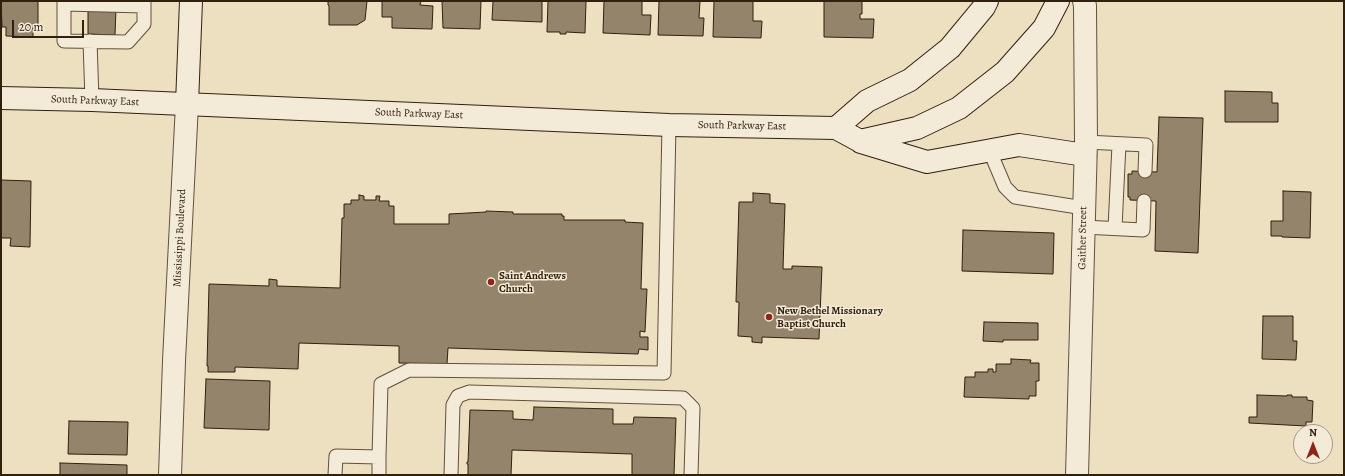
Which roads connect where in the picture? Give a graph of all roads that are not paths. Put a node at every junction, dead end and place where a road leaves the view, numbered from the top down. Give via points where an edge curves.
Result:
1 (191, 1) edge
2 (987, 1) edge
3 (1058, 1) edge
4 (1084, 1) edge
5 (64, 3) edge
6 (122, 3) edge
7 (144, 4) edge
8 (90, 42) junction
9 (1, 98) edge
10 (92, 100) junction
11 (188, 104) junction
12 (669, 125) junction
13 (836, 128) junction
14 (860, 141) junction
15 (1119, 144) junction
16 (1085, 149) junction
17 (992, 150) junction
18 (1145, 171) dead end
19 (1144, 201) dead end
20 (1084, 217) junction
21 (1115, 228) junction
22 (379, 457) junction
23 (170, 475) edge
24 (335, 475) edge
25 (379, 475) edge
26 (451, 475) edge
27 (691, 475) edge
28 (1077, 475) edge

1 - 11 main road, Mississippi Boulevard
2 - 13 main road via 950,48 910,80 867,101
3 - 14 main road via 1044,28 1005,72 959,108 917,128
4 - 16 main road, Gaither Street
5 - 6 lane
5 - 8 lane via 64,41
6 - 7 lane
7 - 8 lane via 144,24 128,42
8 - 10 lane
9 - 10 main road, South Parkway East
10 - 11 main road, South Parkway East
11 - 12 main road, South Parkway East
11 - 23 main road, Mississippi Boulevard
12 - 13 main road, South Parkway East
12 - 22 lane via 664,373 409,370 381,384
13 - 14 main road, South Parkway East
14 - 17 main road, South Parkway East via 927,162
15 - 16 lane
15 - 18 lane via 1146,145
15 - 21 lane
16 - 17 main road, South Parkway East via 1019,145
16 - 20 main road, Gaither Street
17 - 20 lane via 1005,187 1015,197
19 - 21 lane via 1143,230
20 - 21 lane
20 - 28 main road, Gaither Street
22 - 24 lane via 336,456
22 - 25 lane
26 - 27 lane via 454,405 458,396 469,392 684,398 693,408

